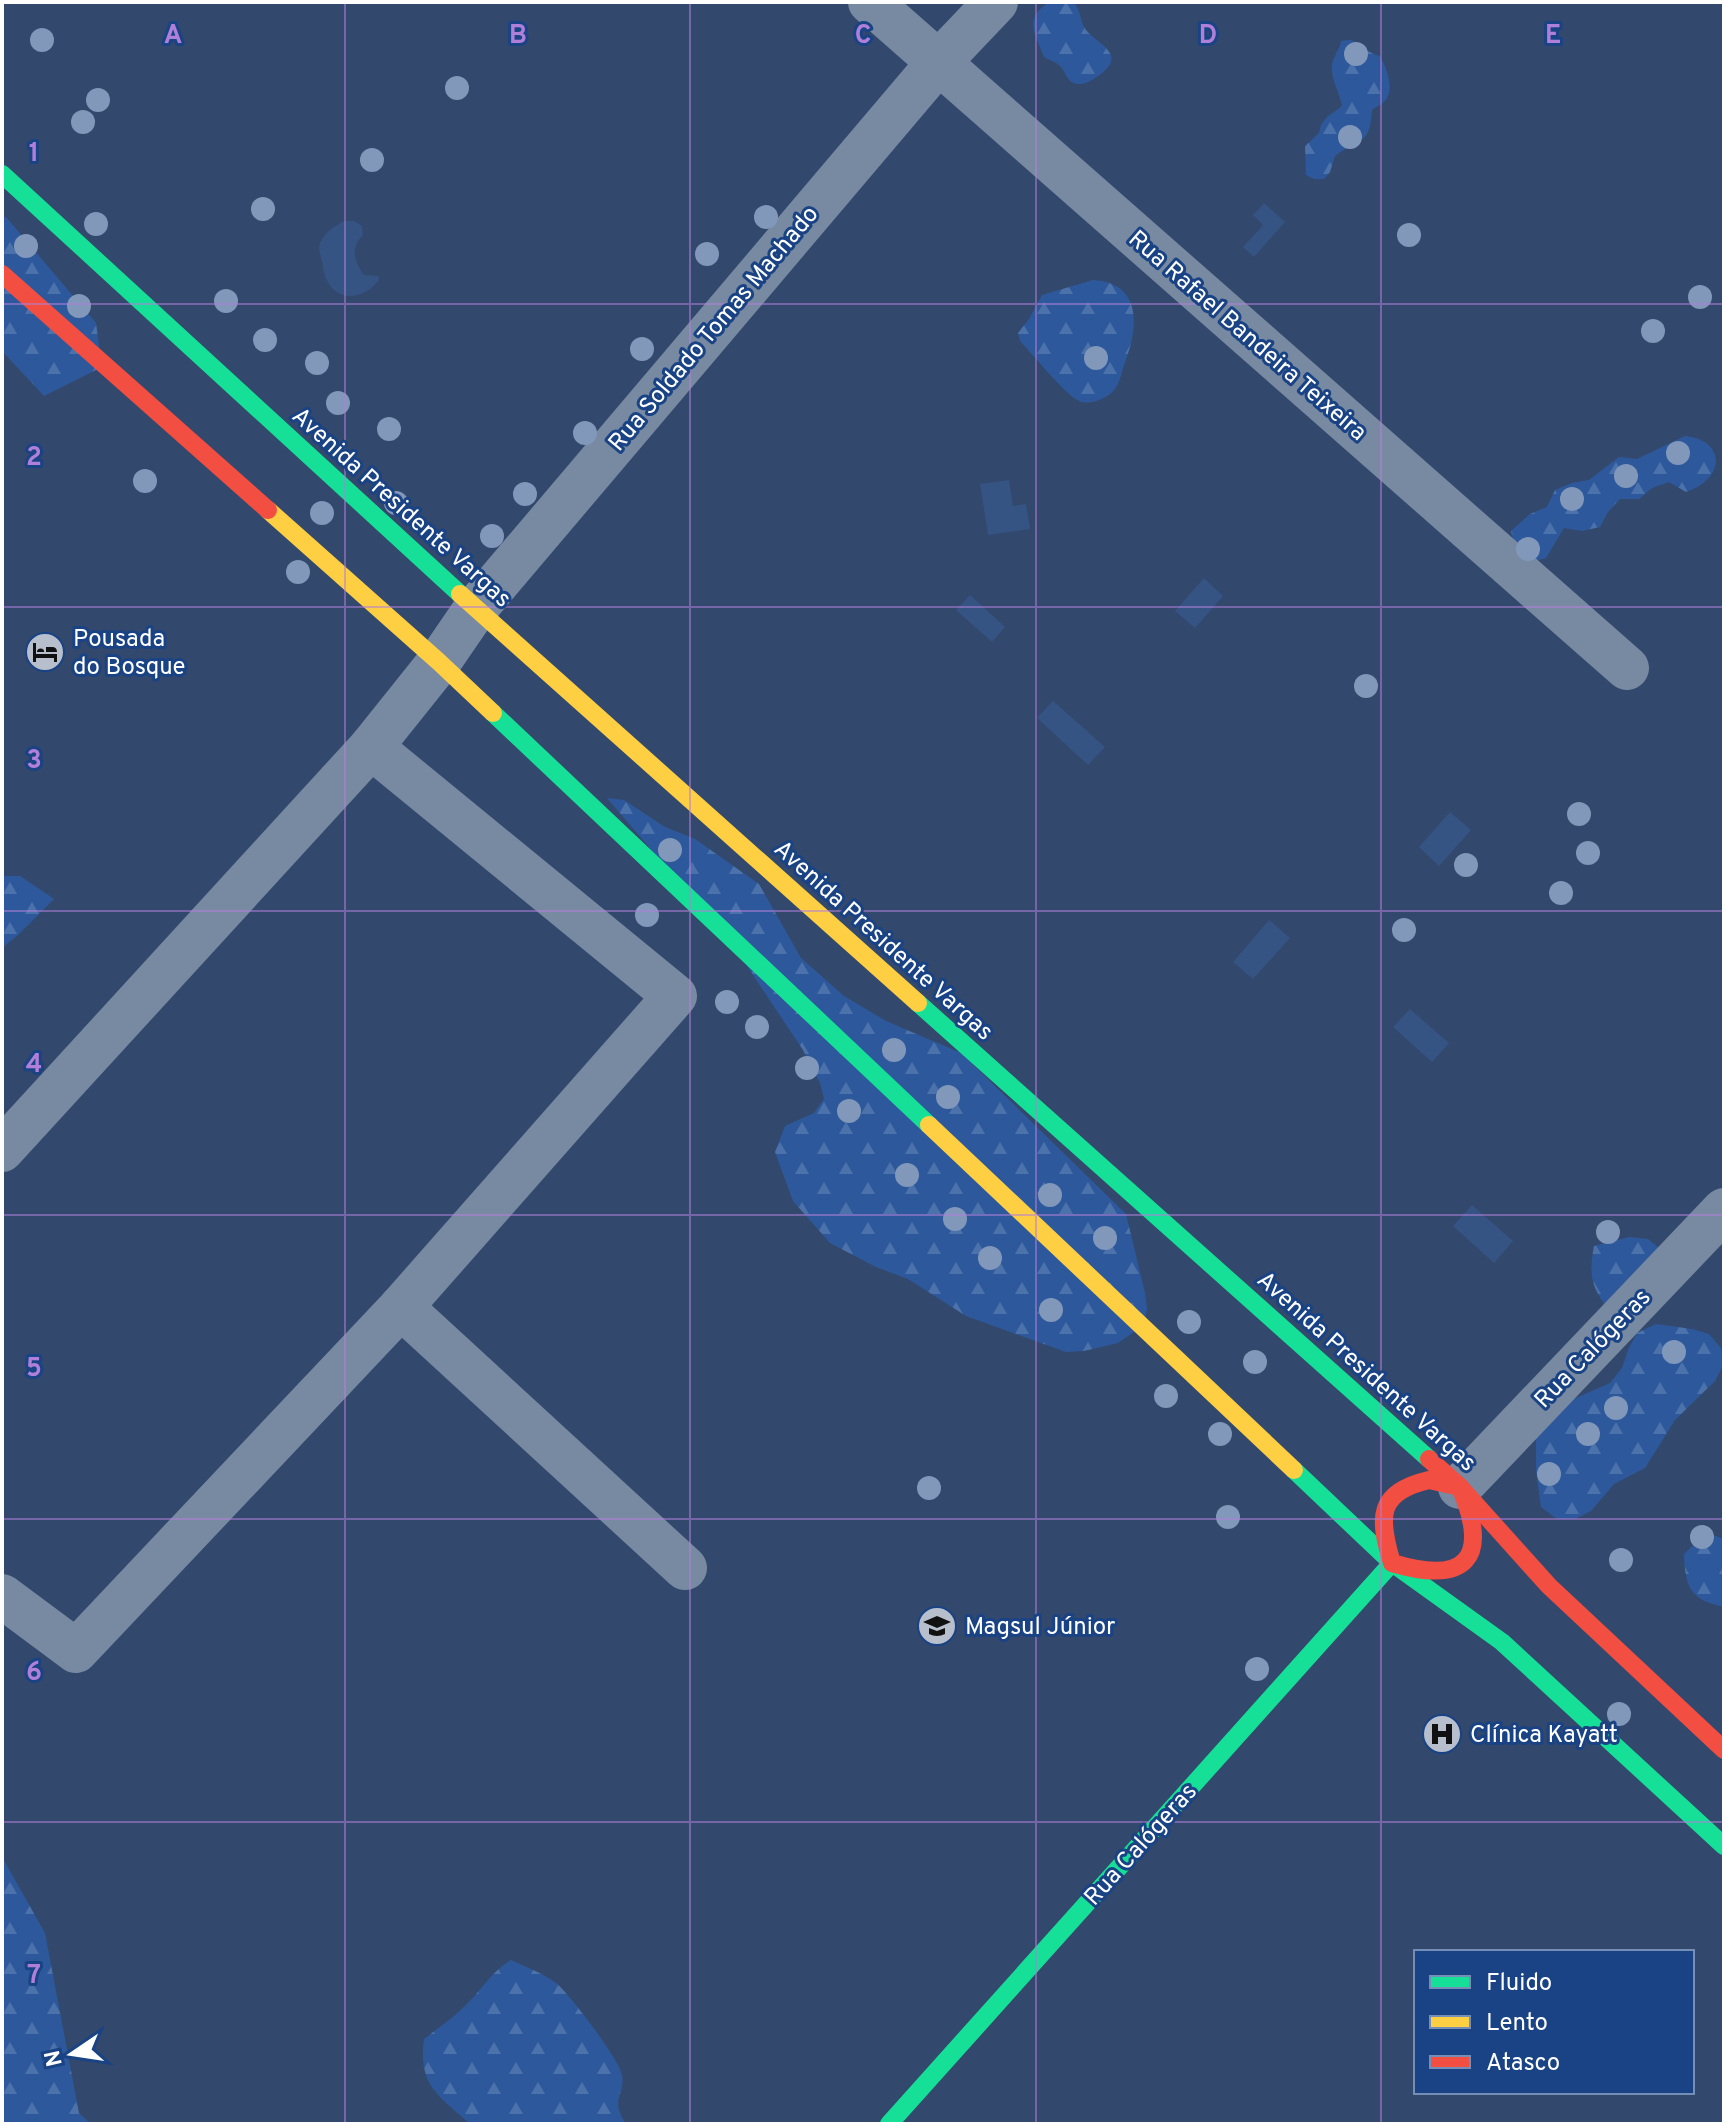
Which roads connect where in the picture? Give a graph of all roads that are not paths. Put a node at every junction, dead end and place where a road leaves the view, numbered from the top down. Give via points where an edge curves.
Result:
1 (870, 2) edge
2 (996, 2) edge
3 (938, 63) junction
4 (2, 174) edge
5 (2, 274) edge
6 (476, 608) junction
7 (439, 662) junction
8 (1627, 668) dead end
9 (371, 747) junction
10 (2, 1150) edge
11 (1724, 1210) edge
12 (401, 1307) junction
13 (1460, 1487) junction
14 (1392, 1563) junction
15 (685, 1568) dead end
16 (2, 1596) edge
17 (1724, 1750) edge
18 (1724, 1846) edge
19 (889, 2124) edge

1 - 3 street, Rua Rafael Bandeira Teixeira
2 - 3 street, Rua Soldado Tomas Machado
3 - 6 street, Rua Soldado Tomas Machado
3 - 8 street, Rua Rafael Bandeira Teixeira
4 - 6 main road, Avenida Presidente Vargas
5 - 7 main road
6 - 7 street, Rua Soldado Tomas Machado
6 - 13 main road, Avenida Presidente Vargas
7 - 9 street, Rua Soldado Tomas Machado
7 - 14 main road
9 - 10 street, Rua Soldado Tomas Machado
9 - 12 street via 675,996
11 - 13 street, Rua Calógeras
12 - 15 street
12 - 16 street via 76,1651
13 - 14 main road via 1429,1480 1414,1483 1388,1501 1383,1530
13 - 14 main road via 1474,1523 1472,1552 1465,1561 1443,1571
13 - 17 main road, Avenida Presidente Vargas via 1549,1586
14 - 18 main road via 1502,1642
14 - 19 main road, Rua Calógeras

